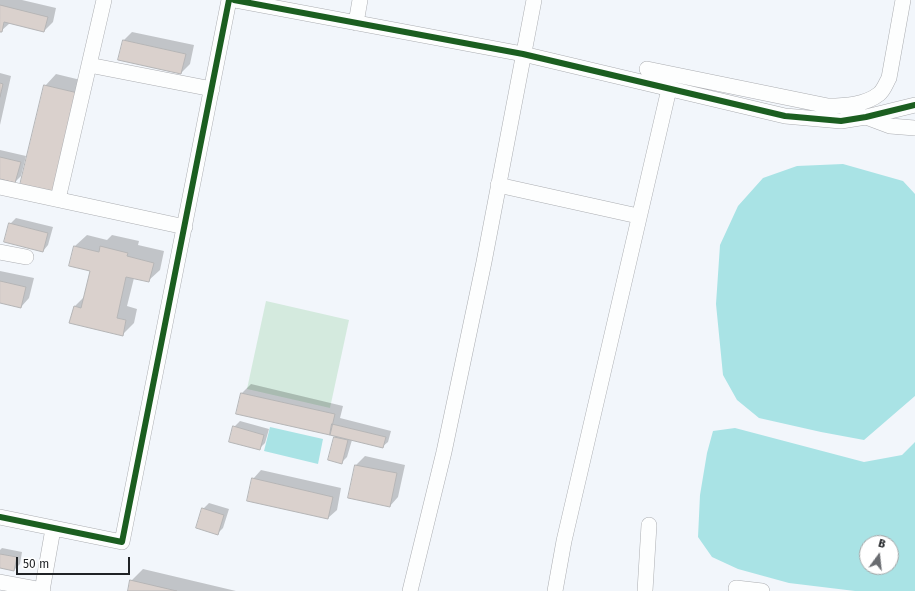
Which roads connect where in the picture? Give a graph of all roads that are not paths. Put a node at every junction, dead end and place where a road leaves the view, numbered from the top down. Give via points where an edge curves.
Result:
1 (104, 0) edge
2 (229, 0) edge
3 (234, 0) edge
4 (360, 0) edge
5 (534, 0) edge
6 (903, 0) edge
7 (356, 23) junction
8 (523, 54) junction
9 (89, 65) junction
10 (647, 69) dead end
11 (212, 89) junction
12 (668, 89) junction
13 (915, 105) edge
14 (866, 117) junction
15 (915, 128) edge
16 (498, 185) junction
17 (0, 187) edge
18 (58, 200) junction
19 (638, 216) junction
20 (185, 227) junction
21 (0, 252) edge
22 (26, 257) dead end
23 (0, 517) edge
24 (648, 525) dead end
25 (53, 529) junction
26 (0, 582) edge
27 (736, 588) dead end
28 (43, 591) edge
29 (410, 591) edge
30 (555, 591) edge
31 (645, 591) edge
32 (762, 591) edge

1 - 9 street
2 - 11 street
3 - 7 street
4 - 7 street
5 - 8 street
6 - 10 street via 889,78 879,94 868,101 845,106 828,106
7 - 8 street
8 - 12 street
8 - 16 street
9 - 11 street
9 - 18 street
11 - 20 street
12 - 14 street via 785,116 841,121
12 - 19 street
13 - 14 street
14 - 15 street via 890,126
16 - 19 street
16 - 29 street via 444,452
17 - 18 street
18 - 20 street
19 - 30 street
20 - 25 street via 122,542
21 - 22 street
23 - 25 street
24 - 31 street
25 - 28 street
26 - 28 street
27 - 32 street

